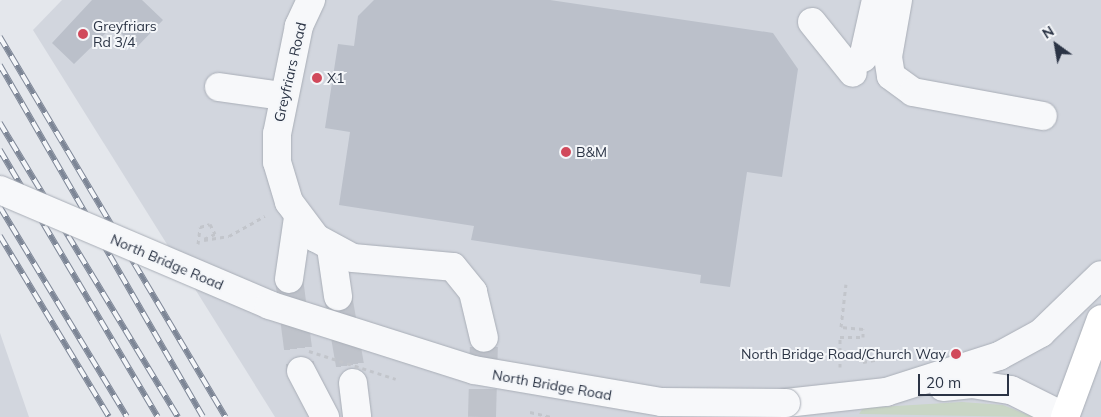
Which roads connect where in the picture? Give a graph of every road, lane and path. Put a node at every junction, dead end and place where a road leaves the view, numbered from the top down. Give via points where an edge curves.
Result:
1 (312, 0) edge
2 (876, 0) edge
3 (898, 0) edge
4 (812, 22) dead end
5 (219, 87) dead end
6 (282, 96) junction
7 (1043, 116) dead end
8 (0, 190) edge
9 (0, 206) edge
10 (294, 210) junction
11 (201, 238) dead end
12 (331, 248) junction
13 (1101, 276) edge
14 (289, 279) tunnel mouth
15 (846, 284) dead end
16 (338, 296) tunnel mouth
17 (1101, 319) edge
18 (484, 338) tunnel mouth
19 (898, 356) dead end
20 (859, 363) dead end
21 (850, 365) dead end
22 (840, 367) junction
23 (832, 368) dead end
24 (300, 371) tunnel mouth
25 (353, 383) tunnel mouth
26 (886, 392) junction
27 (325, 417) edge
28 (357, 417) edge
29 (728, 417) edge
30 (1065, 417) edge

1 - 6 street, Greyfriars Road via 299,26
2 - 4 street via 858,66
3 - 7 street via 888,57 891,76 913,92
5 - 6 street
6 - 10 street, Greyfriars Road via 277,162
8 - 26 street, North Bridge Road, bridge via 269,305 474,370 661,402 786,403
9 - 29 street, North Bridge Road via 279,325 399,367 518,392
10 - 11 path via 206,243 204,239 213,237 215,231 211,224 204,224 199,231
10 - 12 street
10 - 14 street
12 - 16 street
12 - 18 street via 368,262 440,263 464,275 478,307
13 - 26 street, North Bridge Road via 1058,319 1026,342 967,369
15 - 22 path via 841,327 863,329 862,337 840,337
17 - 30 highway
19 - 20 path
21 - 22 path
22 - 23 path
24 - 27 street
25 - 28 street
26 - 30 street via 972,384 1011,390

